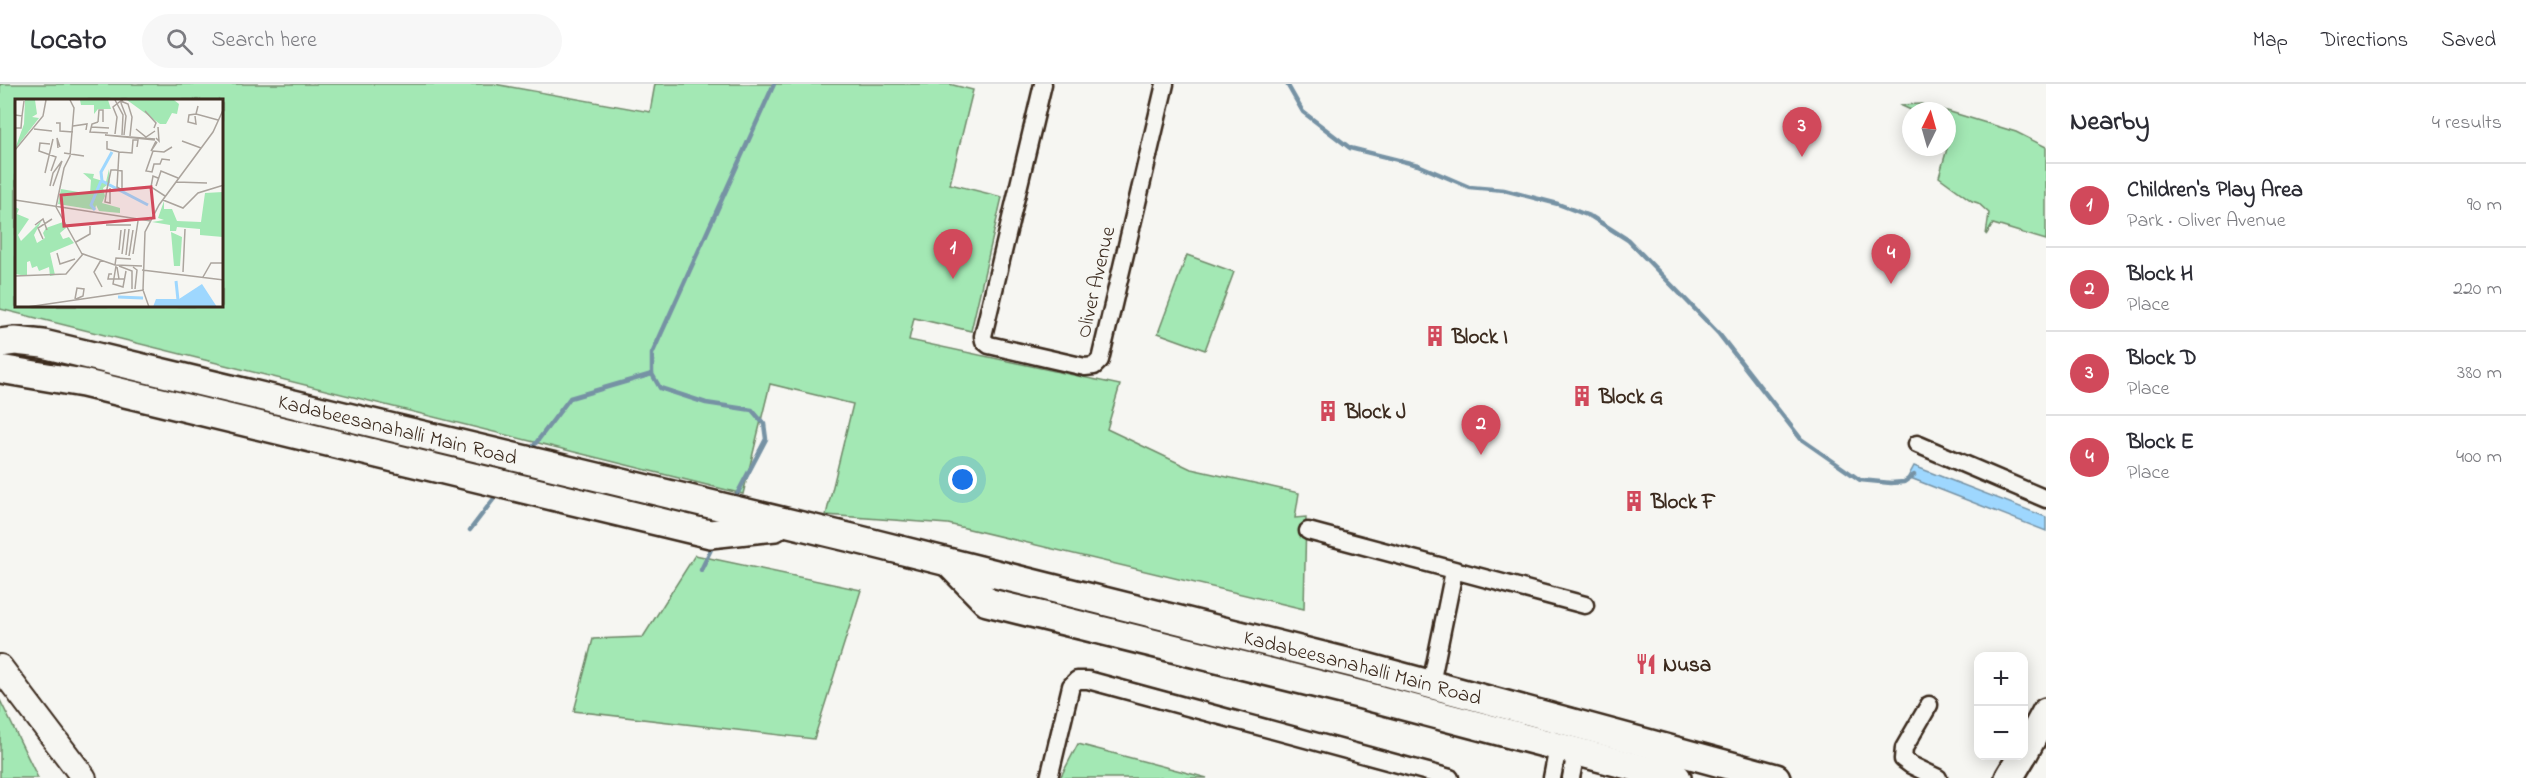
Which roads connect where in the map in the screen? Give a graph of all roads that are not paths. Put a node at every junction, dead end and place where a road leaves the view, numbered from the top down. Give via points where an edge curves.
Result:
1 (1043, 84) edge
2 (1165, 84) edge
3 (0, 343) edge
4 (0, 369) edge
5 (1917, 444) dead end
6 (2046, 499) edge
7 (794, 525) junction
8 (1308, 531) dead end
9 (948, 562) junction
10 (1454, 571) junction
11 (1585, 605) dead end
12 (0, 667) edge
13 (1431, 684) junction
14 (1929, 705) dead end
15 (2046, 712) edge
16 (2028, 745) edge
17 (1568, 759) edge
18 (2020, 760) edge
19 (84, 778) edge
20 (1049, 778) edge
21 (1450, 778) edge
22 (1552, 778) edge
23 (1677, 778) edge
24 (1776, 778) edge
25 (1938, 778) edge
26 (2009, 778) edge

1 - 2 street, Oliver Avenue via 983,336 989,345 1085,367 1100,360
3 - 7 main road, Kadabeesanahalli Main Road via 43,344
4 - 7 main road, Kadabeesanahalli Main Road via 83,383 710,534
5 - 6 street
7 - 9 main road, Kadabeesanahalli Main Road
8 - 10 street
9 - 13 main road, Kadabeesanahalli Main Road
9 - 17 main road, Kadabeesanahalli Main Road via 987,602 1358,693
10 - 11 street
10 - 13 street
12 - 19 street
13 - 24 main road, Kadabeesanahalli Main Road
14 - 25 street via 1904,748 1903,759
15 - 16 main road
17 - 22 street
17 - 23 main road, Kadabeesanahalli Main Road
18 - 26 main road
20 - 21 street via 1071,686 1077,680

